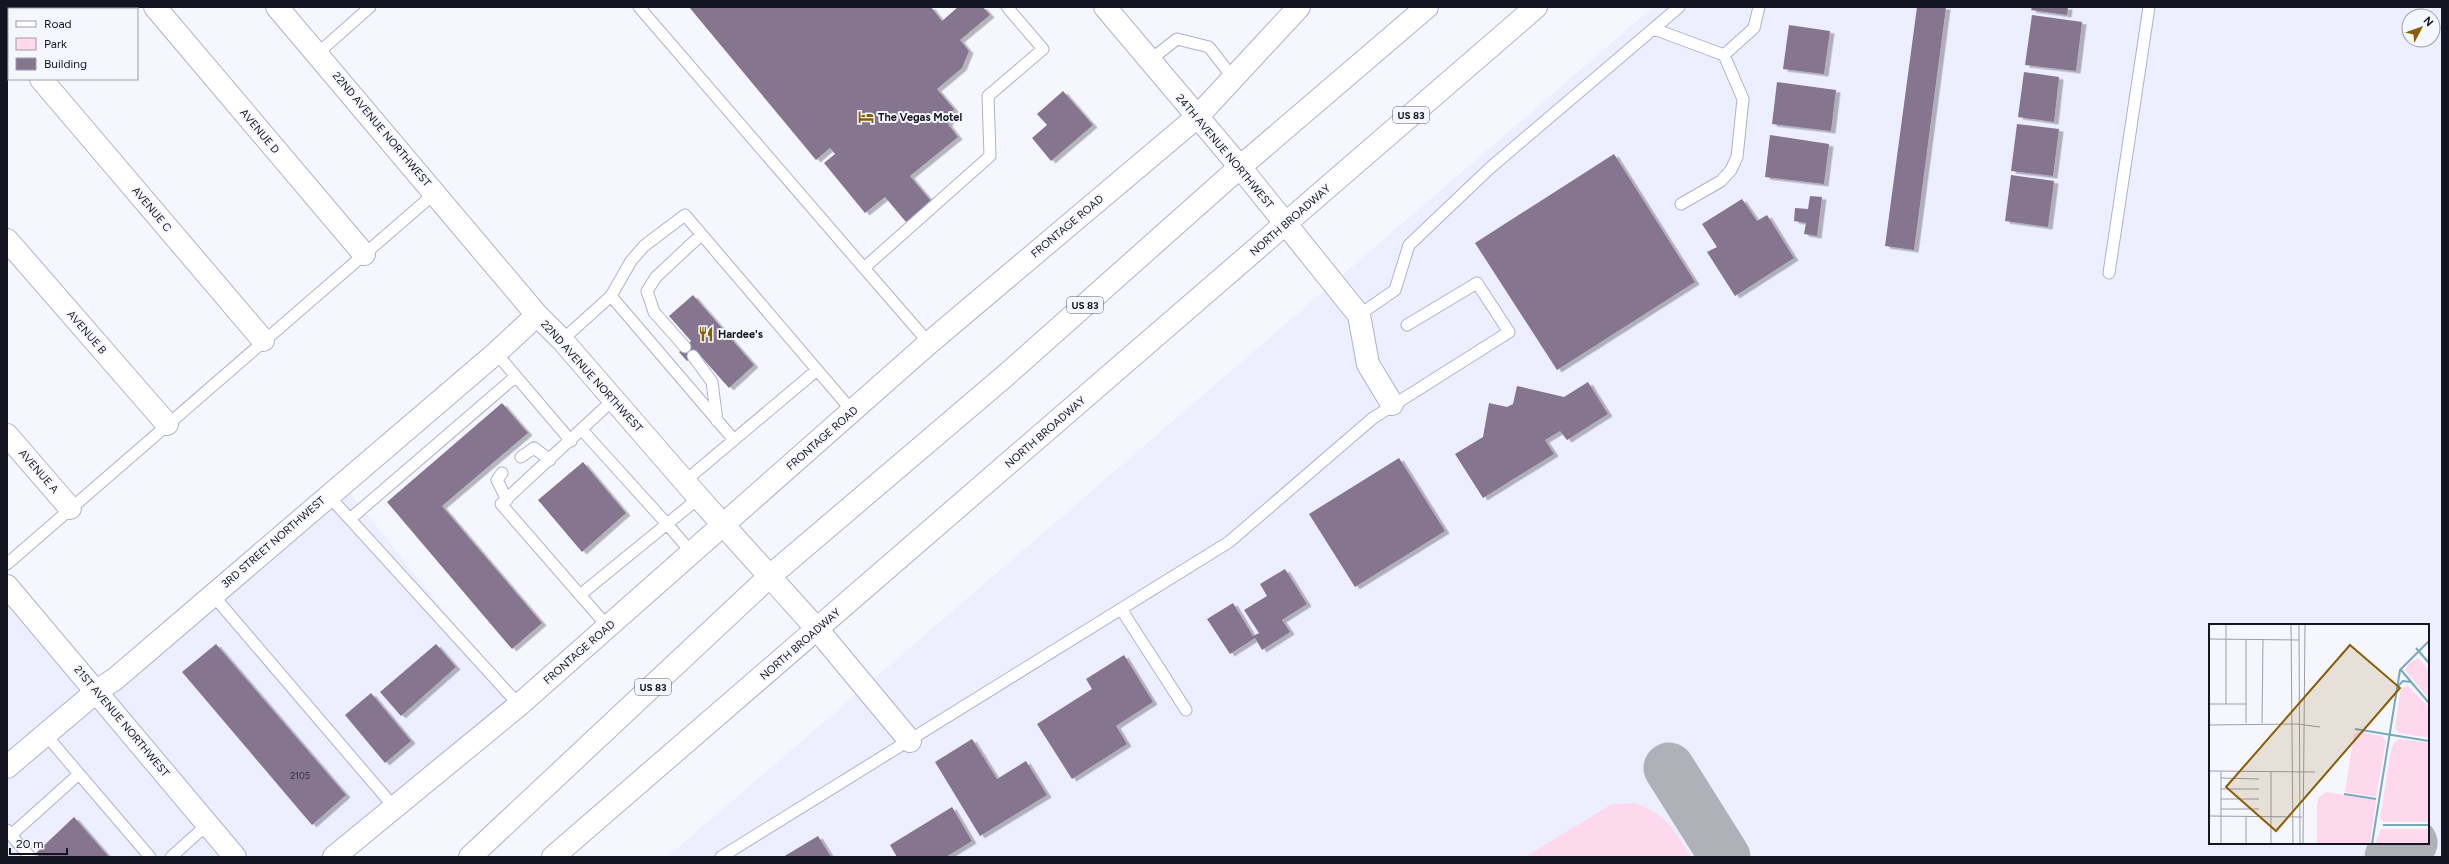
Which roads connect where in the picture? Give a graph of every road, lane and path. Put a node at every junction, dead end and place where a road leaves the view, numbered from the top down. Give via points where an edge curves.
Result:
1 (155, 7) edge
2 (277, 7) edge
3 (370, 7) edge
4 (639, 7) edge
5 (1007, 7) edge
6 (1105, 7) edge
7 (1299, 7) edge
8 (1427, 7) edge
9 (1536, 7) edge
10 (1679, 7) edge
11 (1759, 7) edge
12 (2150, 7) edge
13 (1654, 29) junction
14 (318, 53) junction
15 (1724, 55) junction
16 (1150, 60) junction
17 (1233, 78) junction
18 (42, 80) edge
19 (1197, 117) junction
20 (1240, 167) junction
21 (435, 193) junction
22 (1681, 204) dead end
23 (1286, 224) junction
24 (701, 235) junction
25 (7, 240) edge
26 (364, 254) junction
27 (864, 268) junction
28 (2109, 273) dead end
29 (611, 296) junction
30 (537, 315) junction
31 (1359, 315) junction
32 (1407, 325) dead end
33 (263, 340) junction
34 (562, 340) junction
35 (929, 344) junction
36 (685, 347) dead end
37 (496, 353) junction
38 (693, 356) dead end
39 (817, 370) junction
40 (514, 377) junction
41 (614, 399) junction
42 (1392, 404) junction
43 (853, 412) junction
44 (717, 420) junction
45 (167, 424) junction
46 (582, 430) junction
47 (7, 435) edge
48 (734, 440) junction
49 (571, 441) junction
50 (521, 457) dead end
51 (550, 460) junction
52 (502, 473) dead end
53 (685, 481) junction
54 (328, 495) junction
55 (699, 498) junction
56 (507, 500) junction
57 (70, 508) junction
58 (350, 519) junction
59 (666, 524) junction
60 (723, 525) junction
61 (692, 553) junction
62 (7, 564) edge
63 (770, 576) junction
64 (7, 586) edge
65 (212, 594) junction
66 (580, 595) junction
67 (1120, 609) junction
68 (608, 626) junction
69 (818, 629) junction
70 (97, 690) junction
71 (519, 705) junction
72 (1186, 710) dead end
73 (45, 734) junction
74 (910, 741) junction
75 (7, 767) edge
76 (79, 774) junction
77 (394, 807) junction
78 (208, 824) junction
79 (9, 832) edge
80 (30, 857) edge
81 (150, 857) edge
82 (171, 857) edge
83 (235, 857) edge
84 (334, 857) edge
85 (470, 857) edge
86 (553, 857) edge
87 (721, 857) edge

1 - 26 street, AVENUE D
2 - 14 street, 22ND AVENUE NORTHWEST
3 - 14 lane
4 - 27 lane
5 - 27 lane via 1043,49 988,96 990,156
6 - 16 street, 24TH AVENUE NORTHWEST
7 - 17 street, FRONTAGE ROAD
8 - 20 street, US 83
9 - 23 street, NORTH BROADWAY / US 83
10 - 13 lane
11 - 15 lane via 1754,28
12 - 28 lane
13 - 15 lane
13 - 31 lane via 1490,168 1409,245 1395,290
14 - 21 street, 22ND AVENUE NORTHWEST
15 - 22 lane via 1743,99 1737,157 1731,170 1721,181
16 - 17 lane via 1177,39 1209,47
16 - 19 street, 24TH AVENUE NORTHWEST
17 - 19 street, FRONTAGE ROAD
18 - 33 street, AVENUE C
19 - 20 street, 24TH AVENUE NORTHWEST
19 - 35 street, FRONTAGE ROAD
20 - 23 street, 24TH AVENUE NORTHWEST
20 - 63 street, US 83 via 1005,376
21 - 26 lane
21 - 30 street, 22ND AVENUE NORTHWEST
23 - 31 street, 24TH AVENUE NORTHWEST
23 - 69 street, NORTH BROADWAY / US 83
24 - 29 lane via 685,215 644,246 631,261
24 - 36 lane via 656,277 647,292 654,312
24 - 39 lane
25 - 45 street, AVENUE B
26 - 33 lane
27 - 35 lane
29 - 34 lane
29 - 44 lane
30 - 34 street, 22ND AVENUE NORTHWEST
30 - 37 street, 3RD STREET NORTHWEST
31 - 42 street, 24TH AVENUE NORTHWEST via 1368,364
32 - 42 lane via 1477,283 1510,332
33 - 45 lane
34 - 41 street, 22ND AVENUE NORTHWEST
35 - 43 street, FRONTAGE ROAD
37 - 40 lane
37 - 54 street, 3RD STREET NORTHWEST
38 - 44 lane via 712,382
39 - 43 lane
39 - 48 lane
40 - 49 lane
40 - 58 lane
41 - 46 lane
41 - 53 street, 22ND AVENUE NORTHWEST
42 - 67 lane via 1229,542
43 - 60 street, FRONTAGE ROAD
44 - 48 lane
45 - 57 lane
46 - 49 lane
46 - 59 lane
47 - 57 street, AVENUE A
48 - 53 lane
49 - 51 lane
50 - 51 lane via 534,448
51 - 56 lane
52 - 56 lane via 497,480
53 - 55 street, 22ND AVENUE NORTHWEST
54 - 58 lane
54 - 65 street, 3RD STREET NORTHWEST
55 - 59 lane
55 - 60 street, 22ND AVENUE NORTHWEST
56 - 66 lane via 501,504
57 - 62 lane
58 - 71 lane
59 - 61 lane
59 - 66 lane
60 - 61 street, FRONTAGE ROAD
60 - 63 street, 22ND AVENUE NORTHWEST
61 - 68 street, FRONTAGE ROAD
63 - 69 street, 22ND AVENUE NORTHWEST
63 - 85 street, US 83
64 - 70 street, 21ST AVENUE NORTHWEST
65 - 70 street, 3RD STREET NORTHWEST via 115,679
65 - 77 lane
66 - 68 lane
67 - 72 lane
67 - 74 lane
68 - 71 street, FRONTAGE ROAD
69 - 74 street, 22ND AVENUE NORTHWEST
69 - 86 street, NORTH BROADWAY / US 83
70 - 73 street, 3RD STREET NORTHWEST
70 - 78 street, 21ST AVENUE NORTHWEST
71 - 77 street, FRONTAGE ROAD
73 - 75 street, 3RD STREET NORTHWEST
73 - 76 lane
74 - 87 lane
76 - 79 lane
76 - 81 lane
77 - 84 street, FRONTAGE ROAD
78 - 82 lane
78 - 83 street, 21ST AVENUE NORTHWEST
79 - 80 lane

